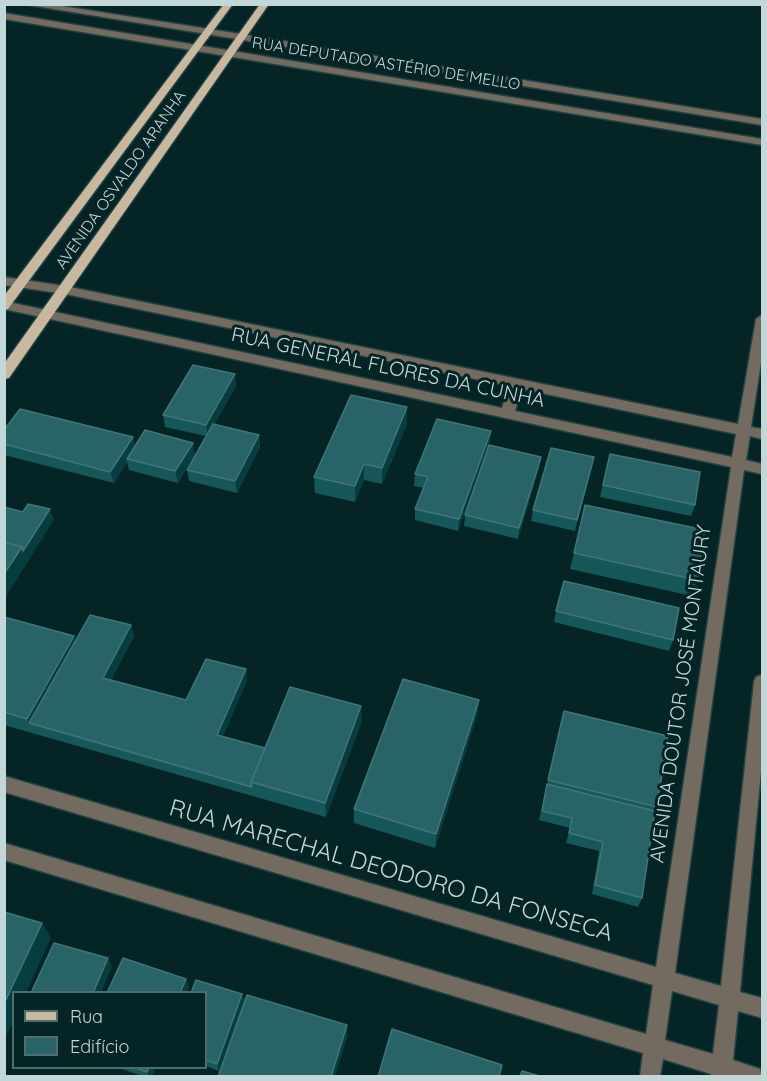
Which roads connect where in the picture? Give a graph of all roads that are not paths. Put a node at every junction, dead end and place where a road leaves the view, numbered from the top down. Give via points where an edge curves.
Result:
1 (27, 4) edge
2 (229, 4) edge
3 (265, 4) edge
4 (4, 16) edge
5 (208, 32) junction
6 (241, 37) junction
7 (195, 47) junction
8 (229, 53) junction
9 (430, 68) junction
10 (421, 85) junction
11 (762, 123) edge
12 (762, 142) edge
13 (4, 281) edge
14 (22, 285) junction
15 (65, 290) junction
16 (5, 305) edge
17 (50, 313) junction
18 (762, 319) edge
19 (4, 375) edge
20 (517, 383) junction
21 (507, 414) junction
22 (744, 429) junction
23 (762, 434) edge
24 (738, 465) junction
25 (762, 469) edge
26 (762, 682) edge
27 (4, 784) edge
28 (4, 851) edge
29 (662, 978) junction
30 (728, 998) junction
31 (762, 1008) edge
32 (654, 1046) junction
33 (722, 1072) edge
34 (650, 1077) edge
35 (753, 1077) edge

1 - 5 street, RUA DEPUTADO ASTÉRIO DE MELLO
2 - 5 main road, AVENIDA OSVALDO ARANHA
3 - 6 main road, AVENIDA OSVALDO ARANHA
4 - 7 street, RUA DEPUTADO ASTÉRIO DE MELLO
5 - 6 street, RUA DEPUTADO ASTÉRIO DE MELLO
5 - 7 main road, AVENIDA OSVALDO ARANHA
6 - 8 main road, AVENIDA OSVALDO ARANHA
6 - 9 street, RUA DEPUTADO ASTÉRIO DE MELLO
7 - 8 street, RUA DEPUTADO ASTÉRIO DE MELLO
7 - 14 main road, AVENIDA OSVALDO ARANHA
8 - 10 street, RUA DEPUTADO ASTÉRIO DE MELLO
8 - 15 main road, AVENIDA OSVALDO ARANHA
9 - 10 street
9 - 11 street, RUA DEPUTADO ASTÉRIO DE MELLO
10 - 12 street, RUA DEPUTADO ASTÉRIO DE MELLO
13 - 14 street, RUA GENERAL FLORES DA CUNHA
14 - 15 street, RUA GENERAL FLORES DA CUNHA
14 - 16 main road, AVENIDA OSVALDO ARANHA
15 - 17 main road, AVENIDA OSVALDO ARANHA
15 - 20 street, RUA GENERAL FLORES DA CUNHA
16 - 17 street, RUA GENERAL FLORES DA CUNHA
17 - 19 main road, AVENIDA OSVALDO ARANHA
17 - 21 street, RUA GENERAL FLORES DA CUNHA
18 - 22 street, AVENIDA DOUTOR JOSÉ MONTAURY
20 - 21 street
20 - 22 street, RUA GENERAL FLORES DA CUNHA
21 - 24 street, RUA GENERAL FLORES DA CUNHA
22 - 23 street, RUA GENERAL FLORES DA CUNHA
22 - 24 street, AVENIDA DOUTOR JOSÉ MONTAURY
24 - 25 street, RUA GENERAL FLORES DA CUNHA
24 - 29 street, AVENIDA DOUTOR JOSÉ MONTAURY
26 - 30 street
27 - 29 street, RUA MARECHAL DEODORO DA FONSECA
28 - 32 street
29 - 30 street, RUA MARECHAL DEODORO DA FONSECA
29 - 32 street, AVENIDA DOUTOR JOSÉ MONTAURY
30 - 31 street, RUA MARECHAL DEODORO DA FONSECA
30 - 33 street
32 - 33 street
32 - 34 street, AVENIDA DOUTOR JOSÉ MONTAURY
33 - 35 street

